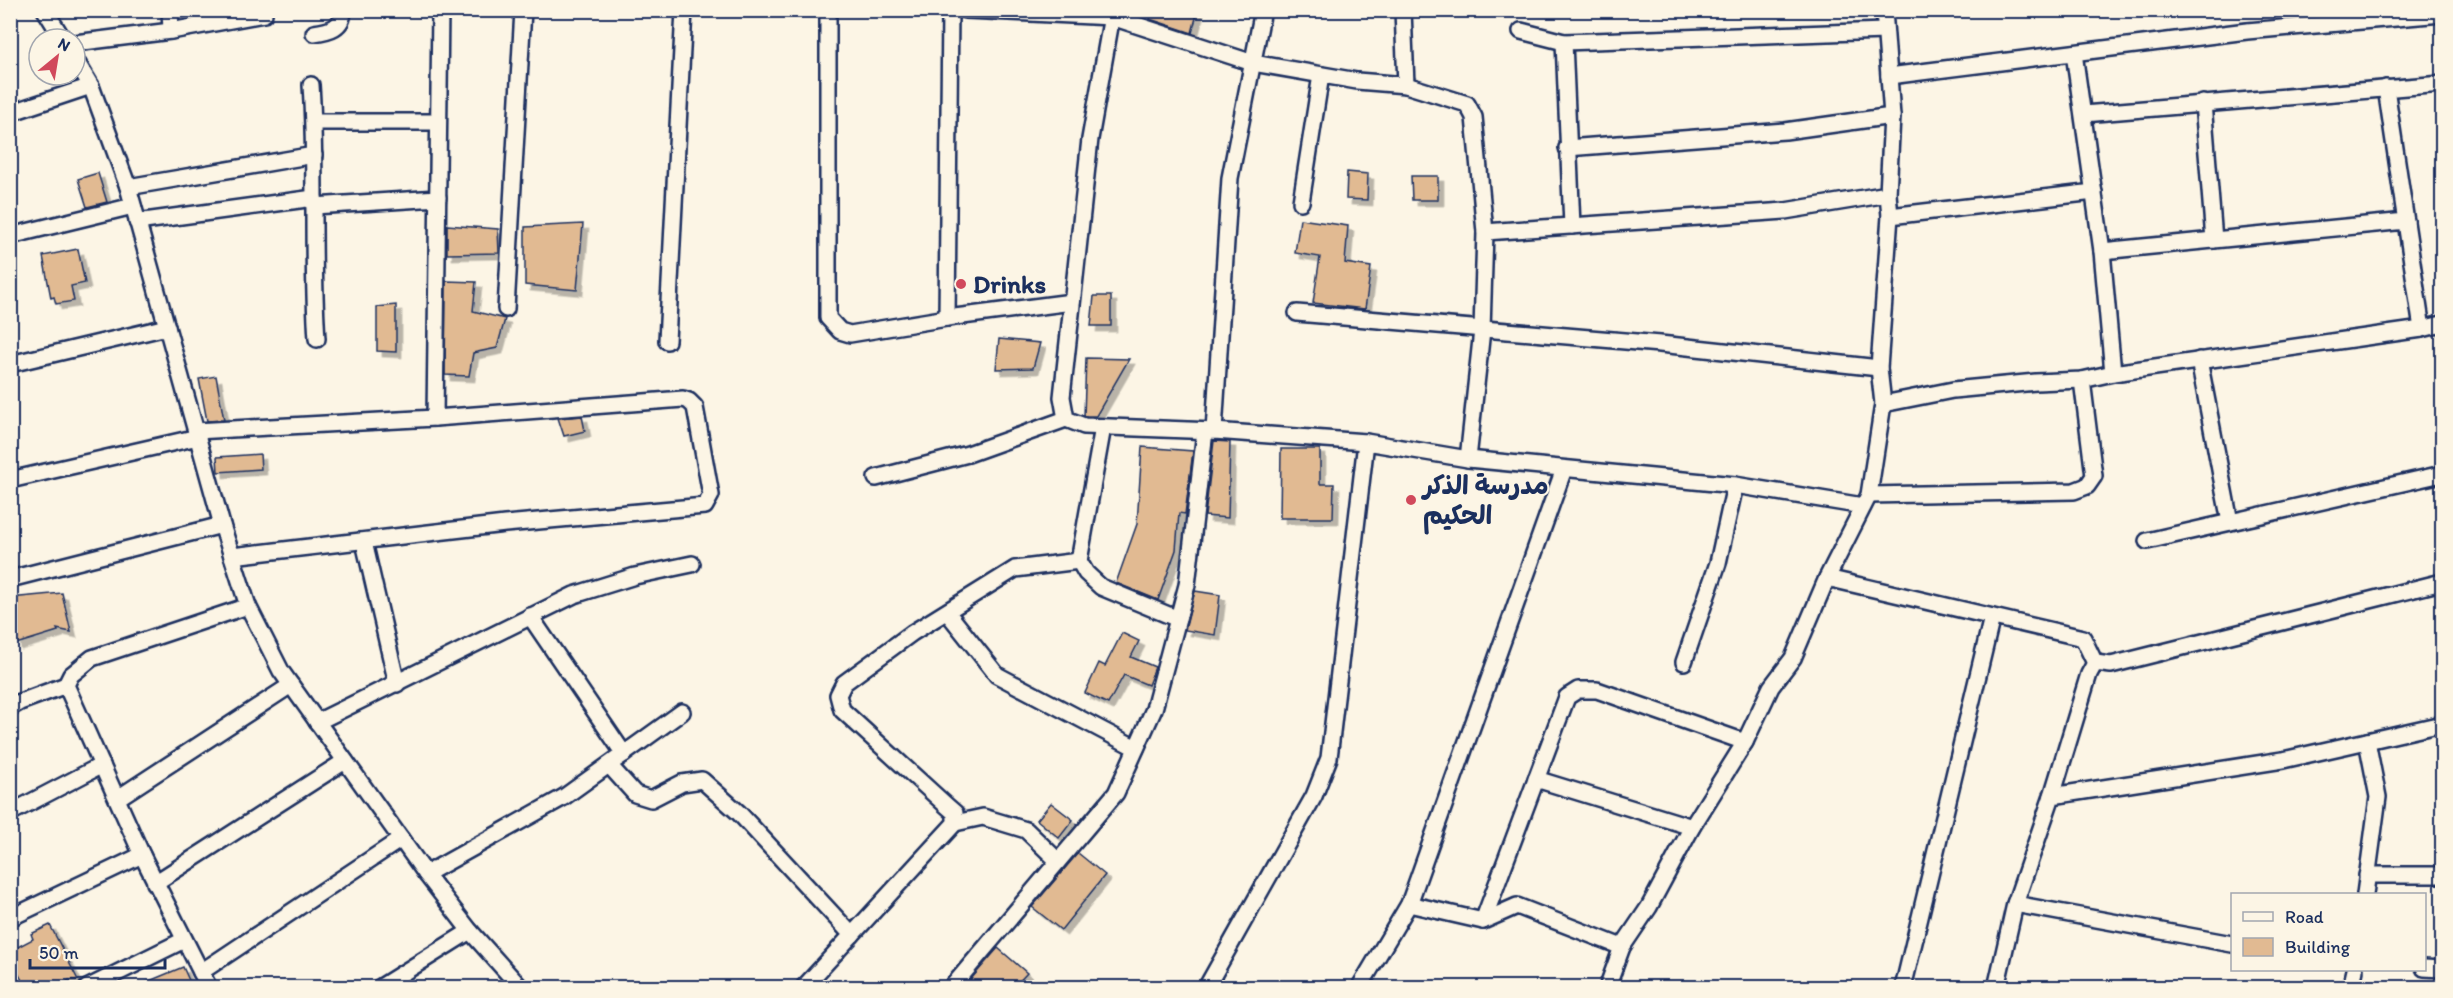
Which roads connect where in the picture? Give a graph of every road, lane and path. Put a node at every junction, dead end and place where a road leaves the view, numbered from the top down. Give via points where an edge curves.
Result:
1 (45, 10) edge
2 (170, 10) edge
3 (264, 10) edge
4 (343, 10) edge
5 (440, 10) edge
6 (523, 10) edge
7 (684, 10) edge
8 (828, 10) edge
9 (950, 10) edge
10 (965, 10) edge
11 (1263, 10) edge
12 (1403, 10) edge
13 (1884, 10) edge
14 (1009, 12) edge
15 (1113, 14) edge
16 (2442, 15) edge
17 (56, 27) edge
18 (171, 31) junction
19 (1521, 31) dead end
20 (1885, 32) junction
21 (314, 33) dead end
22 (87, 42) edge
23 (1564, 42) junction
24 (2074, 53) junction
25 (1253, 63) junction
26 (1322, 75) junction
27 (1889, 76) junction
28 (87, 79) edge
29 (2442, 84) edge
30 (311, 85) dead end
31 (1406, 85) junction
32 (91, 86) junction
33 (2386, 88) junction
34 (2203, 103) junction
35 (10, 113) edge
36 (2084, 114) junction
37 (1892, 116) junction
38 (314, 122) junction
39 (438, 122) junction
40 (1567, 148) junction
41 (314, 155) junction
42 (128, 187) junction
43 (2094, 192) junction
44 (1888, 194) junction
45 (438, 198) junction
46 (314, 202) junction
47 (1301, 202) dead end
48 (133, 206) junction
49 (1890, 216) junction
50 (2406, 221) junction
51 (137, 222) junction
52 (1572, 226) junction
53 (1485, 232) junction
54 (10, 236) edge
55 (2214, 240) junction
56 (2102, 251) junction
57 (1072, 302) junction
58 (506, 309) dead end
59 (1297, 313) dead end
60 (947, 318) junction
61 (2442, 324) edge
62 (167, 327) junction
63 (2422, 329) junction
64 (1482, 330) junction
65 (317, 339) dead end
66 (667, 341) dead end
67 (2199, 360) junction
68 (10, 364) edge
69 (1879, 368) junction
70 (2113, 373) junction
71 (2082, 381) junction
72 (1883, 404) junction
73 (435, 418) junction
74 (1066, 418) junction
75 (1103, 427) junction
76 (1209, 431) junction
77 (197, 434) junction
78 (1366, 442) junction
79 (1468, 459) junction
80 (1564, 469) junction
81 (2442, 474) edge
82 (876, 477) dead end
83 (10, 480) edge
84 (1735, 485) junction
85 (1866, 500) junction
86 (2230, 522) junction
87 (222, 525) junction
88 (2147, 541) dead end
89 (364, 542) junction
90 (232, 556) junction
91 (1079, 561) junction
92 (692, 564) dead end
93 (1827, 578) junction
94 (10, 579) edge
95 (2442, 582) edge
96 (248, 606) junction
97 (947, 612) junction
98 (530, 616) junction
99 (1992, 617) junction
100 (1178, 619) junction
101 (1684, 662) dead end
102 (2095, 663) junction
103 (397, 684) junction
104 (66, 685) junction
105 (291, 686) junction
106 (10, 708) edge
107 (682, 712) dead end
108 (317, 722) junction
109 (2442, 724) edge
110 (2367, 741) junction
111 (1745, 742) junction
112 (1136, 748) junction
113 (624, 754) junction
114 (345, 761) junction
115 (102, 765) junction
116 (609, 765) junction
117 (1536, 779) junction
118 (2052, 796) junction
119 (118, 798) junction
120 (10, 813) edge
121 (956, 823) junction
122 (1692, 827) junction
123 (401, 839) junction
124 (142, 855) junction
125 (1058, 861) junction
126 (426, 874) junction
127 (2367, 875) junction
128 (2442, 875) edge
129 (155, 883) junction
130 (2365, 893) edge
131 (1409, 904) junction
132 (2015, 904) junction
133 (10, 918) edge
134 (1483, 921) junction
135 (470, 931) junction
136 (852, 935) junction
137 (184, 939) junction
138 (2231, 944) edge
139 (1622, 947) junction
140 (2426, 968) edge
141 (2442, 969) edge
142 (2355, 971) edge
143 (201, 972) junction
144 (87, 987) edge
145 (209, 987) edge
146 (379, 987) edge
147 (521, 987) edge
148 (803, 987) edge
149 (951, 987) edge
150 (1206, 987) edge
151 (1359, 987) edge
152 (1607, 987) edge
153 (1904, 987) edge
154 (1996, 987) edge
155 (2351, 987) edge

1 - 17 street
2 - 18 street
3 - 18 street via 264,14
4 - 21 street via 338,26
5 - 39 street
6 - 58 street
7 - 66 street
8 - 60 street via 828,318 840,331 850,334
9 - 60 street
10 - 14 street
11 - 25 street
12 - 31 street
13 - 20 street
14 - 15 street
15 - 25 street
15 - 57 street via 1090,139
16 - 24 street via 2247,31
18 - 22 street
19 - 23 street
20 - 23 street
20 - 27 street
23 - 40 street
24 - 27 street
24 - 36 street
25 - 26 street
25 - 76 street via 1230,178
26 - 31 street
26 - 47 street
27 - 37 street
28 - 32 street
29 - 33 street
30 - 38 street
31 - 53 street via 1467,104 1474,117
32 - 35 street
32 - 42 street
33 - 34 street
33 - 50 street
34 - 36 street
34 - 55 street
36 - 43 street
37 - 40 street via 1785,131
37 - 44 street
38 - 39 street
38 - 41 street
39 - 45 street
40 - 52 street
41 - 42 street
41 - 46 street
42 - 48 street
43 - 49 street
43 - 56 street
44 - 49 street
44 - 52 street via 1785,211
45 - 46 street
45 - 73 street
46 - 51 street
46 - 65 street
48 - 51 street
48 - 54 street
49 - 69 street
50 - 55 street
50 - 63 street
51 - 62 street
52 - 53 street
53 - 64 street
55 - 56 street
56 - 70 street
57 - 60 street
57 - 74 street via 1062,397
59 - 64 street
61 - 63 street
62 - 68 street
62 - 77 street
63 - 67 street
64 - 69 street via 1660,344
64 - 79 street
67 - 70 street
67 - 86 street
69 - 72 street
70 - 71 street
71 - 72 street via 1953,390
71 - 85 street via 2094,476 2087,486 2074,492
72 - 85 street
73 - 77 street
73 - 89 street via 683,399 695,407 711,495 705,506 505,524
74 - 75 street via 1084,426
74 - 82 street via 968,454
75 - 76 street
75 - 91 street
76 - 78 street
76 - 100 street via 1187,585
77 - 83 street
77 - 87 street
78 - 79 street
78 - 150 street via 1329,758 1314,796
79 - 80 street
80 - 84 street
80 - 131 street
81 - 86 street
84 - 85 street
84 - 101 street via 1718,563
85 - 93 street
86 - 88 street
87 - 90 street
87 - 94 street
89 - 90 street
89 - 103 street
90 - 96 street
91 - 97 street via 1015,569
91 - 100 street via 1101,587
92 - 98 street via 574,595
93 - 99 street
93 - 111 street via 1793,658 1771,687
95 - 102 street via 2111,665
96 - 104 street via 92,658 71,675
96 - 105 street
97 - 112 street via 998,675
97 - 121 street via 844,683 838,695 842,710 948,806 955,813
98 - 103 street
98 - 113 street
99 - 102 street via 2083,638
99 - 153 street
100 - 112 street via 1154,709
102 - 118 street
103 - 108 street
104 - 106 street
104 - 115 street
105 - 108 street
105 - 119 street
107 - 113 street
108 - 114 street
109 - 110 street
110 - 118 street via 2283,760
110 - 127 street via 2378,797
111 - 117 street via 1597,690 1578,690 1567,697
111 - 122 street
112 - 125 street via 1116,794
113 - 116 street
114 - 123 street
114 - 129 street
115 - 119 street
115 - 120 street
116 - 126 street via 564,797
116 - 136 street via 635,794 651,800 682,783 702,780 739,813
117 - 122 street
117 - 134 street
118 - 132 street
119 - 124 street
121 - 125 street via 983,817 1026,830
121 - 136 street
122 - 139 street via 1649,908
123 - 126 street
123 - 143 street
124 - 129 street
124 - 133 street
125 - 149 street
126 - 135 street
127 - 128 street
127 - 130 street
129 - 137 street
131 - 134 street
131 - 151 street
132 - 138 street
132 - 154 street
134 - 139 street via 1517,906
135 - 146 street
135 - 147 street
136 - 148 street
137 - 143 street
137 - 144 street
139 - 152 street
140 - 141 street
142 - 155 street
143 - 145 street

